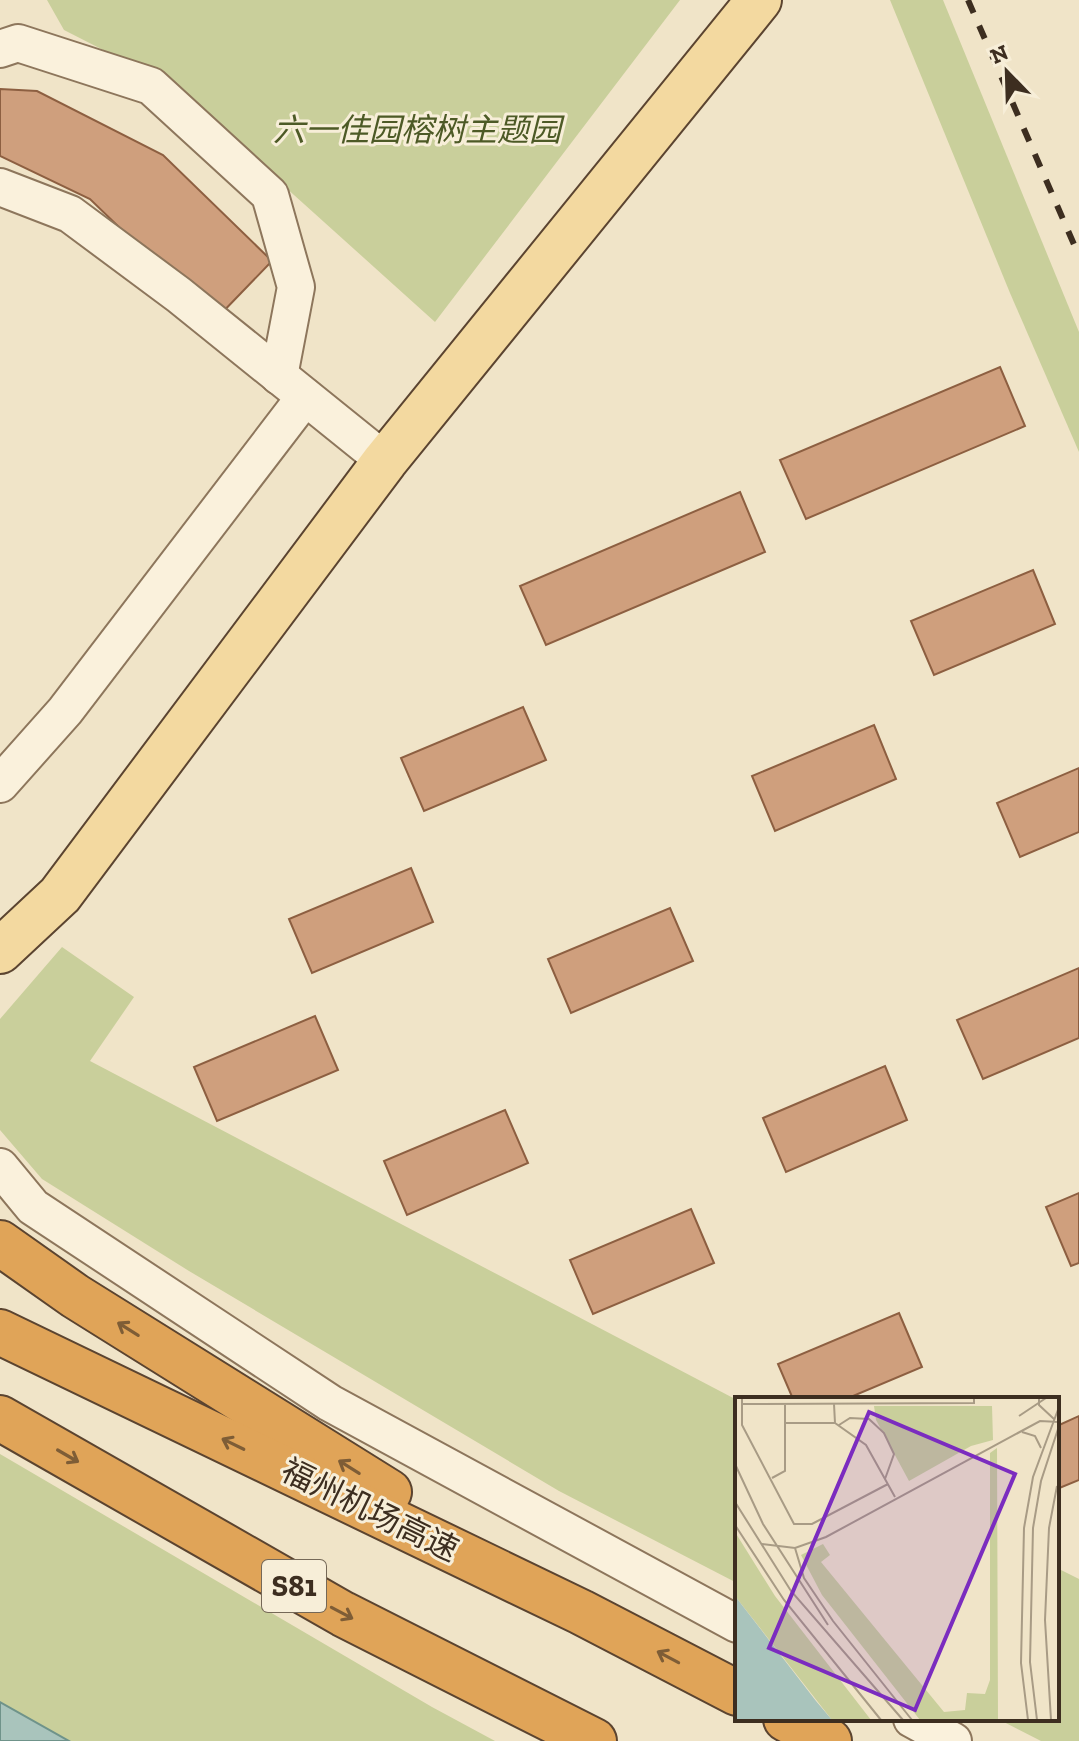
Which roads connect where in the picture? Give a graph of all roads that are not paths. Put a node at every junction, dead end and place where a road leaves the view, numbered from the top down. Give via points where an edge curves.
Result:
1 (759, 0) edge
2 (0, 49) edge
3 (0, 187) edge
4 (292, 387) junction
5 (385, 461) junction
6 (0, 784) edge
7 (0, 951) edge
8 (0, 1167) edge
9 (0, 1243) edge
10 (0, 1332) edge
11 (0, 1418) edge
12 (581, 1612) junction
13 (735, 1623) edge
14 (735, 1692) edge
15 (790, 1721) edge
16 (916, 1721) edge
17 (594, 1741) edge
18 (829, 1741) edge
19 (953, 1741) edge

1 - 5 main road
2 - 4 street via 18,43 151,86 270,195 296,287
3 - 4 street via 70,214
4 - 5 street
4 - 6 street via 65,711
5 - 7 main road via 60,895
8 - 13 street via 33,1207 330,1403
12 -> 9 highway via 75,1296
12 -> 10 highway, 福州机场高速
11 -> 17 highway, S81 via 343,1614
14 -> 12 highway, 福州机场高速
15 - 18 highway
16 - 19 street

